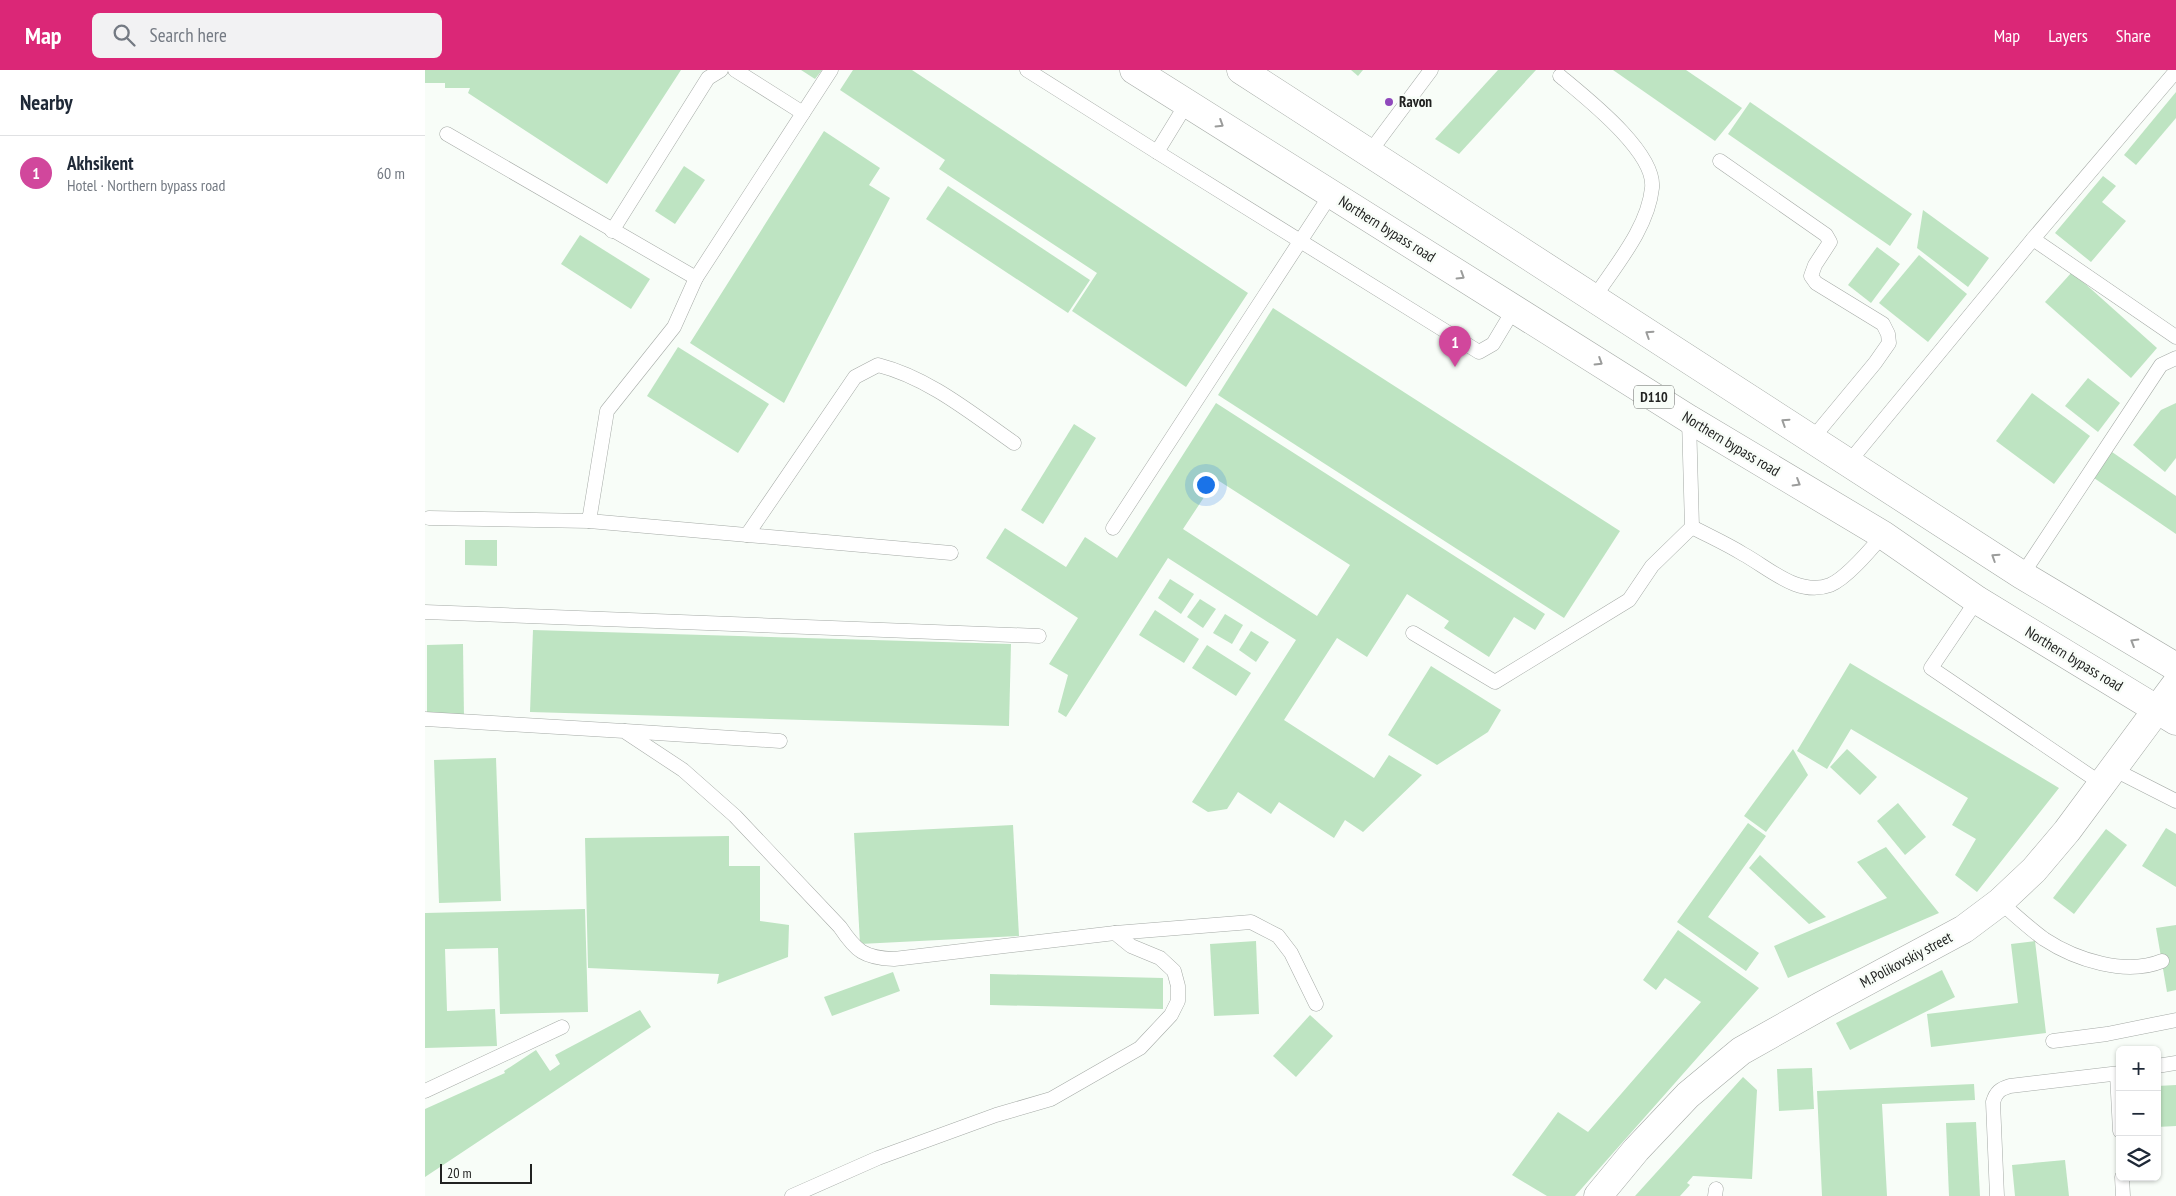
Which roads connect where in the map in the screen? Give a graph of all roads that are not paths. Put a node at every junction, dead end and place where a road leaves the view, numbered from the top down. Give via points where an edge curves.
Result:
1 (721, 70) edge
2 (735, 70) edge
3 (831, 70) edge
4 (1027, 70) edge
5 (1134, 70) edge
6 (1241, 70) edge
7 (1431, 70) edge
8 (2176, 71) edge
9 (1560, 76) dead end
10 (1187, 103) junction
11 (803, 113) junction
12 (447, 134) dead end
13 (1157, 152) junction
14 (1369, 153) junction
15 (1720, 161) dead end
16 (1331, 194) junction
17 (612, 231) junction
18 (2033, 239) junction
19 (1301, 241) junction
20 (696, 278) junction
21 (1594, 298) junction
22 (1514, 309) junction
23 (2176, 337) edge
24 (2176, 358) edge
25 (1689, 419) junction
26 (1812, 439) junction
27 (1014, 443) dead end
28 (1849, 462) junction
29 (429, 518) dead end
30 (589, 521) junction
31 (1692, 527) junction
32 (1113, 528) dead end
33 (747, 535) junction
34 (1883, 536) junction
35 (951, 553) dead end
36 (2022, 575) junction
37 (1977, 600) junction
38 (425, 612) edge
39 (1413, 633) dead end
40 (1039, 636) dead end
41 (2176, 667) edge
42 (2176, 684) edge
43 (2166, 715) edge
44 (425, 719) edge
45 (624, 731) junction
46 (780, 740) dead end
47 (2107, 776) junction
48 (2176, 800) edge
49 (2000, 902) junction
50 (1115, 933) junction
51 (2162, 961) dead end
52 (1316, 1004) dead end
53 (2176, 1020) edge
54 (562, 1027) dead end
55 (2053, 1041) dead end
56 (2176, 1063) edge
57 (2161, 1065) edge
58 (2116, 1073) edge
59 (425, 1091) edge
60 (2122, 1181) edge
61 (792, 1196) edge
62 (1599, 1196) edge
63 (1997, 1196) edge
64 (2123, 1196) edge

1 - 17 lane via 709,78
2 - 11 lane
3 - 11 lane
4 - 13 lane
5 - 10 main road, Northern bypass road / D110
6 - 14 main road
7 - 14 lane
8 - 18 lane
9 - 21 lane via 1609,118 1634,146 1647,167 1653,186 1648,208 1636,233
10 - 13 lane
10 -> 16 main road, Northern bypass road / D110
11 - 20 lane
12 - 17 lane
13 - 19 lane
14 - 21 main road
15 - 26 lane via 1826,234 1830,242 1811,276 1816,284 1883,324 1889,334 1889,343 1875,363
16 - 19 lane
16 -> 22 main road, Northern bypass road / D110
17 - 20 lane
18 - 23 lane
18 - 28 lane
19 - 22 lane via 1479,352 1493,344
19 - 32 lane
20 - 30 lane via 674,327 607,411
26 -> 21 main road
22 -> 25 main road, Northern bypass road / D110
24 - 36 lane via 2161,365
25 - 31 lane
25 -> 34 main road, Northern bypass road / D110
26 - 28 main road
27 - 33 lane via 931,386 902,371 878,365 855,377
36 -> 28 main road
29 - 30 lane
30 - 33 lane
31 - 34 lane via 1775,574 1800,586 1816,588 1831,584 1855,566
31 - 39 lane via 1652,566 1629,600 1495,682
33 - 35 lane
34 - 37 main road, Northern bypass road / D110
41 -> 36 main road
37 - 43 main road, Northern bypass road / D110
37 - 47 lane via 1931,668
38 - 40 lane
42 - 43 main road, M.Polikovskiy street
43 - 47 main road, M.Polikovskiy street
44 - 45 lane
45 - 46 lane
45 - 50 lane via 683,770 735,816 840,927 853,946 874,958 894,959
47 - 48 lane
47 - 49 main road, M.Polikovskiy street via 2067,831
49 - 51 lane via 2045,939 2077,956 2130,967
49 - 62 main road, M.Polikovskiy street via 1964,929 1741,1051 1688,1095 1636,1150
50 - 52 lane via 1251,922 1278,936 1287,947
50 - 61 lane via 1131,946 1160,958 1175,972 1178,1001 1171,1015 1140,1048 1051,1099 996,1115 878,1158
53 - 55 lane
54 - 59 lane
56 - 57 lane
58 - 63 lane via 2010,1086 1996,1093 1993,1102
60 - 64 lane

